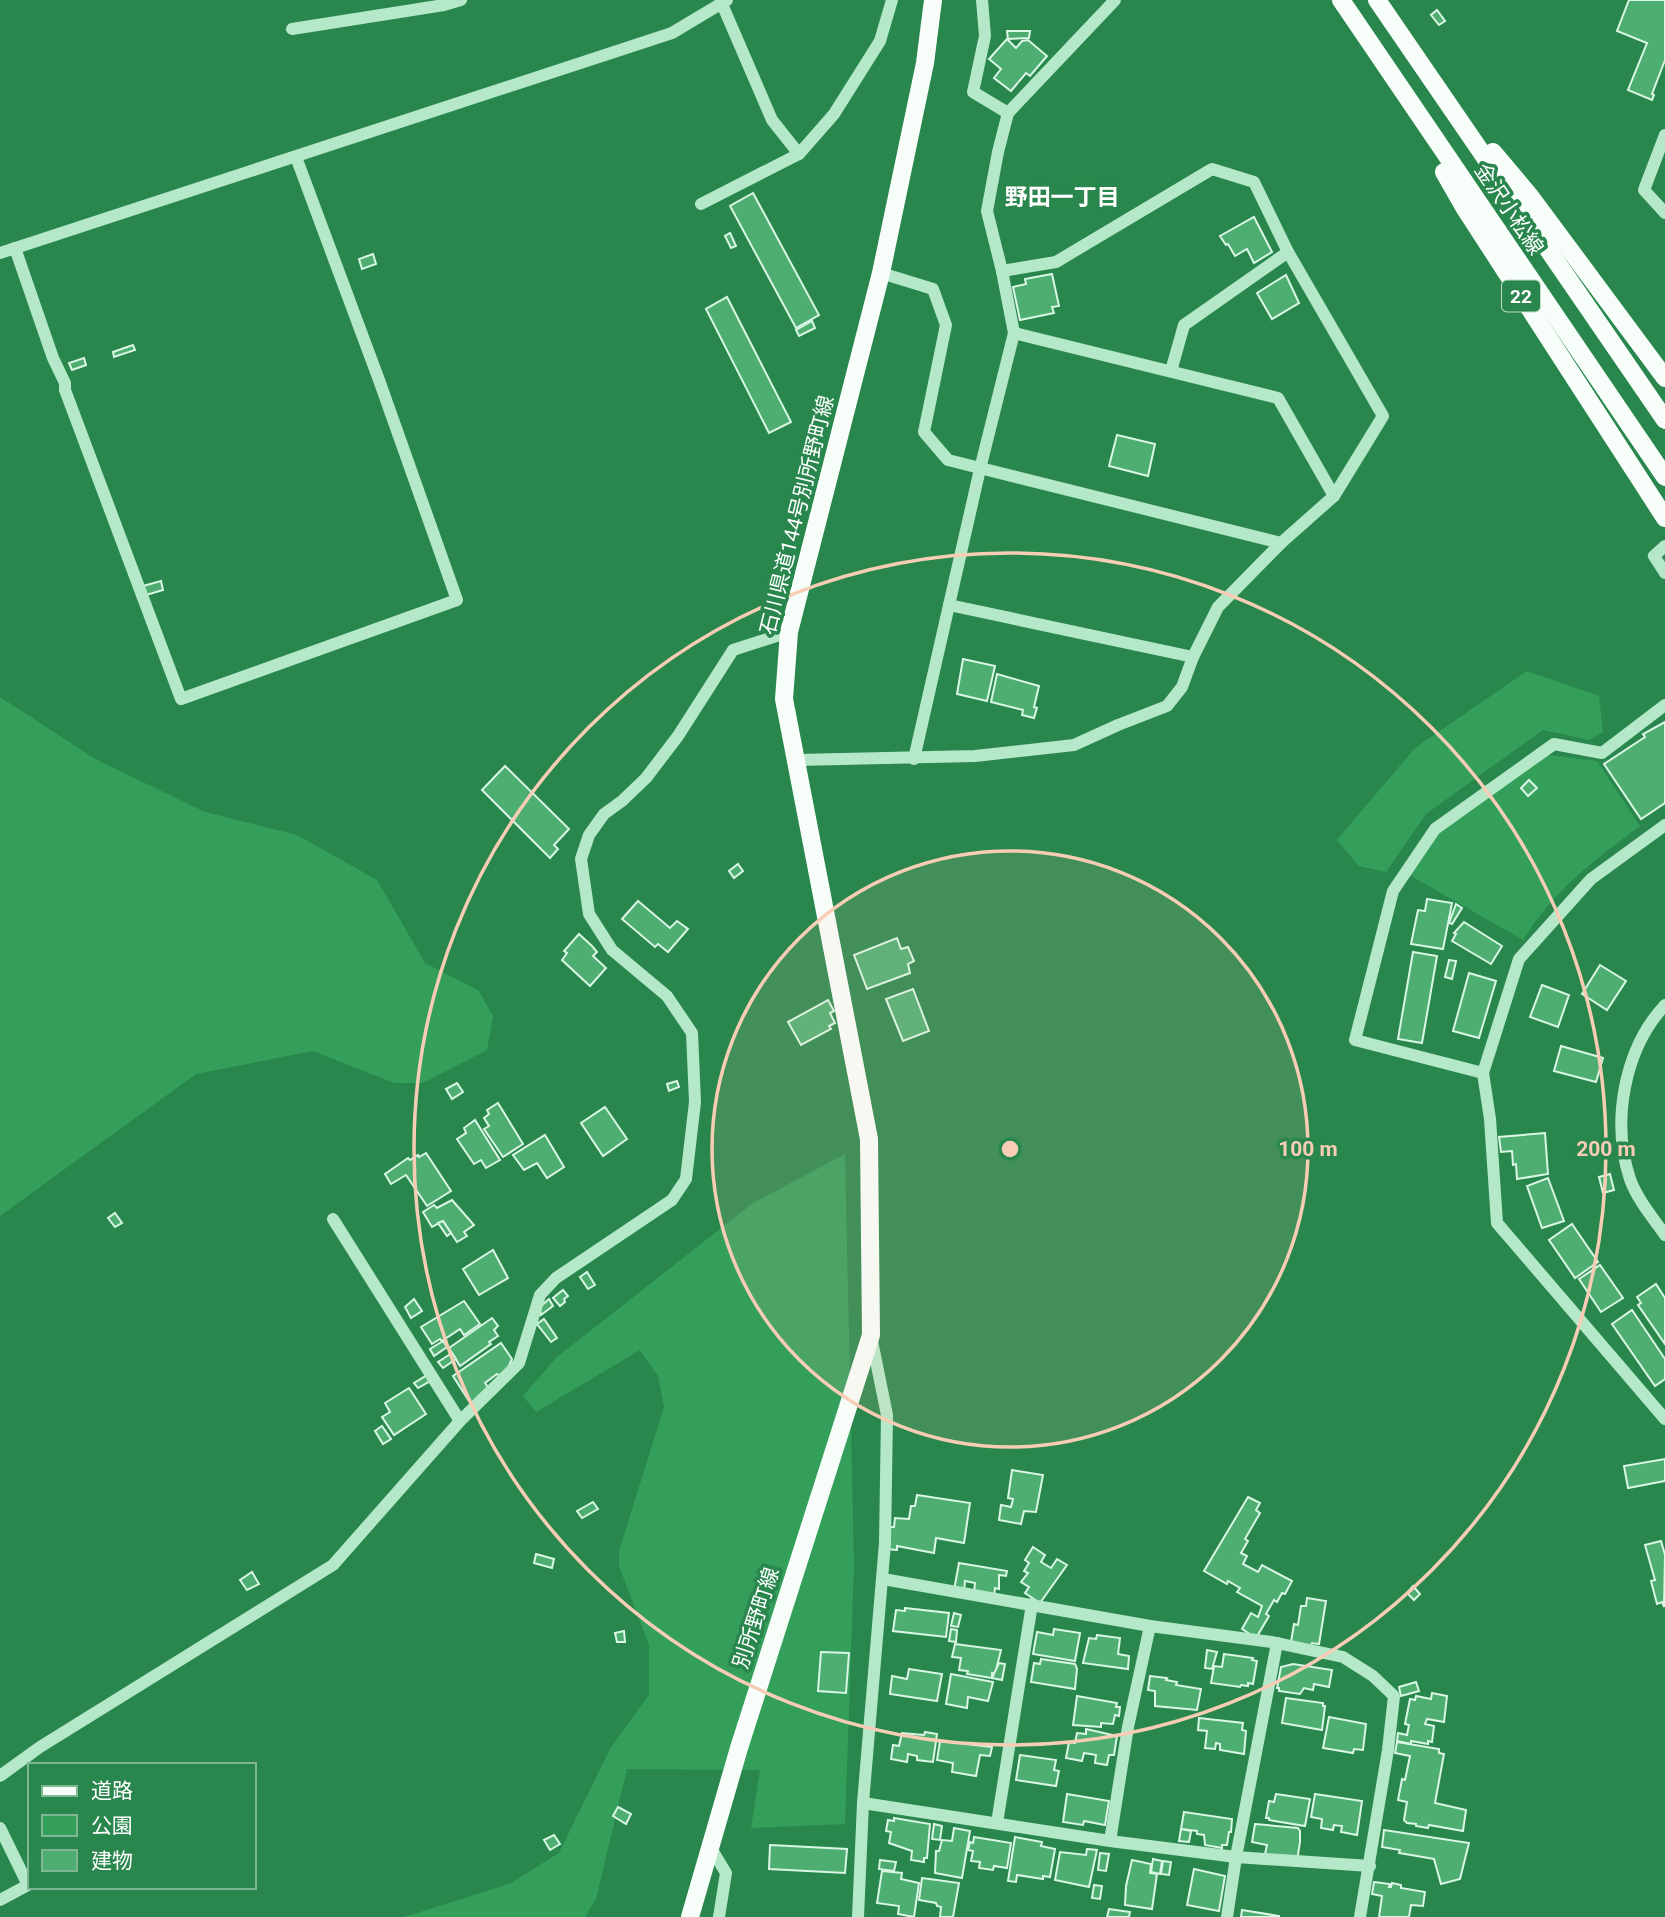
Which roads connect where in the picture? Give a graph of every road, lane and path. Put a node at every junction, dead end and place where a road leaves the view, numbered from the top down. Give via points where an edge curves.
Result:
1 (461, 0) edge
2 (892, 0) edge
3 (933, 0) edge
4 (982, 0) edge
5 (1115, 0) edge
6 (1341, 0) edge
7 (1377, 0) edge
8 (724, 2) edge
9 (292, 29) dead end
10 (1385, 68) junction
11 (1430, 77) junction
12 (1008, 113) junction
13 (1665, 135) edge
14 (799, 154) junction
15 (296, 157) junction
16 (701, 205) dead end
17 (1665, 213) edge
18 (15, 248) junction
19 (1288, 252) junction
20 (0, 253) edge
21 (1002, 271) junction
22 (881, 273) junction
23 (1014, 333) junction
24 (1171, 371) junction
25 (1665, 378) edge
26 (1665, 420) edge
27 (979, 468) junction
28 (1665, 477) edge
29 (1334, 495) junction
30 (1665, 518) edge
31 (1281, 543) junction
32 (1665, 546) edge
33 (1665, 573) edge
34 (949, 605) junction
35 (789, 632) junction
36 (1193, 657) junction
37 (1665, 705) edge
38 (914, 759) junction
39 (797, 760) junction
40 (1665, 825) edge
41 (1665, 1005) edge
42 (1483, 1073) junction
43 (333, 1219) dead end
44 (1665, 1235) edge
45 (871, 1335) junction
46 (1665, 1419) edge
47 (460, 1421) junction
48 (883, 1579) junction
49 (1032, 1604) junction
50 (1150, 1626) junction
51 (1277, 1643) junction
52 (0, 1776) edge
53 (863, 1803) junction
54 (998, 1823) junction
55 (0, 1828) edge
56 (1110, 1841) junction
57 (711, 1848) junction
58 (1236, 1857) junction
59 (1370, 1866) junction
60 (0, 1900) edge
61 (690, 1917) edge
62 (719, 1917) edge
63 (858, 1917) edge
64 (1227, 1917) edge
65 (1360, 1917) edge

1 - 9 street
2 - 14 street via 880,41 834,114
3 - 22 main road, 石川県道144号別所野町線 via 925,63
4 - 12 street via 985,36 973,92
5 - 12 street
6 - 10 main road, 金沢小松線 / 22
7 - 11 main road, 金沢小松線 / 22
8 - 14 street via 772,120
8 - 15 street via 672,33
10 - 28 main road, 金沢小松線 / 22
10 - 30 main road, 22 via 1464,207
11 - 25 main road, 22 via 1530,196
11 - 26 main road, 金沢小松線 / 22
12 - 21 street via 987,211
13 - 17 street via 1644,190
14 - 16 street
15 - 18 street
15 - 18 street via 457,600 181,699
18 - 20 street
19 - 21 street via 1254,182 1212,169 1056,262
19 - 24 street via 1184,325
19 - 29 street via 1383,416
21 - 23 street
22 - 27 street via 933,289 946,325 924,432 948,460
22 - 35 main road, 石川県道144号別所野町線
23 - 24 street
23 - 27 street
24 - 29 street via 1278,398
27 - 31 street
27 - 34 street
29 - 31 street
31 - 36 street via 1218,607
32 - 33 street via 1654,556
34 - 36 street
34 - 38 street
35 - 39 main road, 石川県道144号別所野町線 via 784,699
35 - 47 street via 733,650 646,778 604,814 589,835 581,859 589,914 612,950 667,996 692,1033 695,1102 686,1179 672,1200 556,1278 540,1295 519,1363
36 - 38 street via 1182,687 1167,706 1074,746
37 - 42 street via 1602,752 1554,744 1435,829 1393,891 1355,1040
38 - 39 street
39 - 45 main road, 石川県道144号別所野町線 via 869,1139
40 - 42 street via 1591,878 1519,960
41 - 44 street via 1631,1060 1622,1107 1622,1144 1630,1181
42 - 46 street via 1496,1223
43 - 47 street
45 - 48 street via 887,1415
45 - 57 main road, 別所野町線
47 - 52 street via 333,1565
48 - 49 street
48 - 53 street
49 - 50 street
49 - 54 street
50 - 51 street
50 - 56 street
51 - 58 street
51 - 59 street via 1343,1657 1394,1696
53 - 54 street
53 - 63 street
54 - 56 street
55 - 60 street via 28,1885
56 - 58 street
57 - 61 main road, 別所野町線
57 - 62 street via 726,1873
58 - 59 street
58 - 64 street
59 - 65 street

